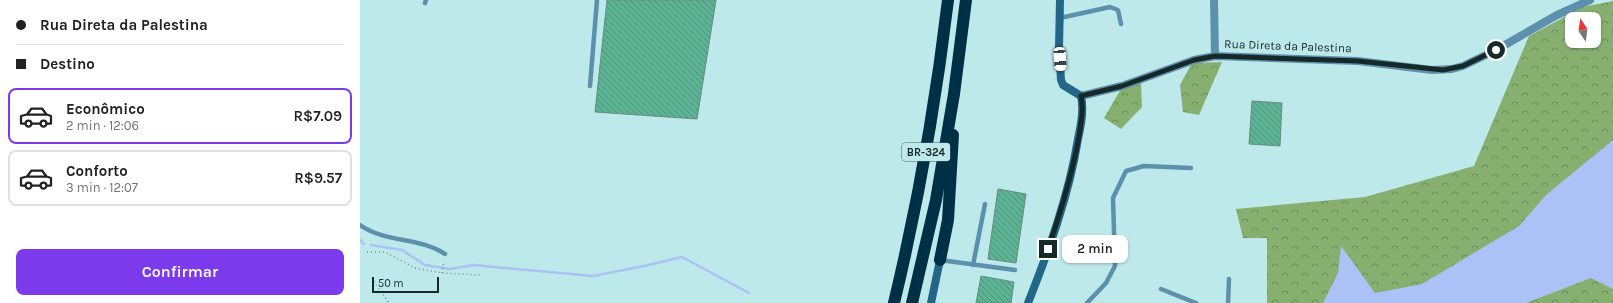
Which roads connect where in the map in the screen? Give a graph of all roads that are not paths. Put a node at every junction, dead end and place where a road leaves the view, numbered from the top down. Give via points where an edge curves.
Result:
1 (597, 0) edge
2 (944, 0) edge
3 (948, 0) edge
4 (966, 0) edge
5 (1060, 0) edge
6 (1214, 0) edge
7 (1590, 0) edge
8 (1060, 18) junction
9 (1121, 24) dead end
10 (943, 43) junction
11 (1215, 56) junction
12 (590, 86) dead end
13 (954, 94) junction
14 (1081, 96) junction
15 (1191, 168) dead end
16 (985, 204) dead end
17 (360, 224) edge
18 (445, 254) dead end
19 (940, 260) junction
20 (973, 265) junction
21 (1015, 270) dead end
22 (1229, 279) dead end
23 (1161, 288) dead end
24 (894, 303) edge
25 (912, 303) edge
26 (931, 303) edge
27 (1028, 303) edge
28 (1087, 303) edge
29 (1196, 303) edge
30 (1228, 303) edge

1 - 12 lane
2 - 10 highway via 941,23
3 - 10 highway, BR-324
4 - 13 highway, BR-324
5 - 8 main road
6 - 11 street
7 - 11 street, Rua Direta da Palestina via 1496,50 1463,66 1447,70 1358,61
8 - 9 lane via 1110,7 1118,10
8 - 14 main road via 1061,80 1063,85
10 - 24 highway, BR-324 via 931,127
11 - 14 street, Rua Direta da Palestina via 1194,60 1122,86
13 - 19 highway via 950,196
13 - 25 highway, BR-324 via 936,200
14 - 27 main road via 1082,116 1064,203
15 - 28 lane via 1144,166 1126,171 1113,198 1115,266 1106,283
16 - 20 lane
17 - 18 lane via 380,235 417,242
19 - 20 lane
19 - 26 main road
20 - 21 lane
22 - 30 lane
23 - 29 lane

